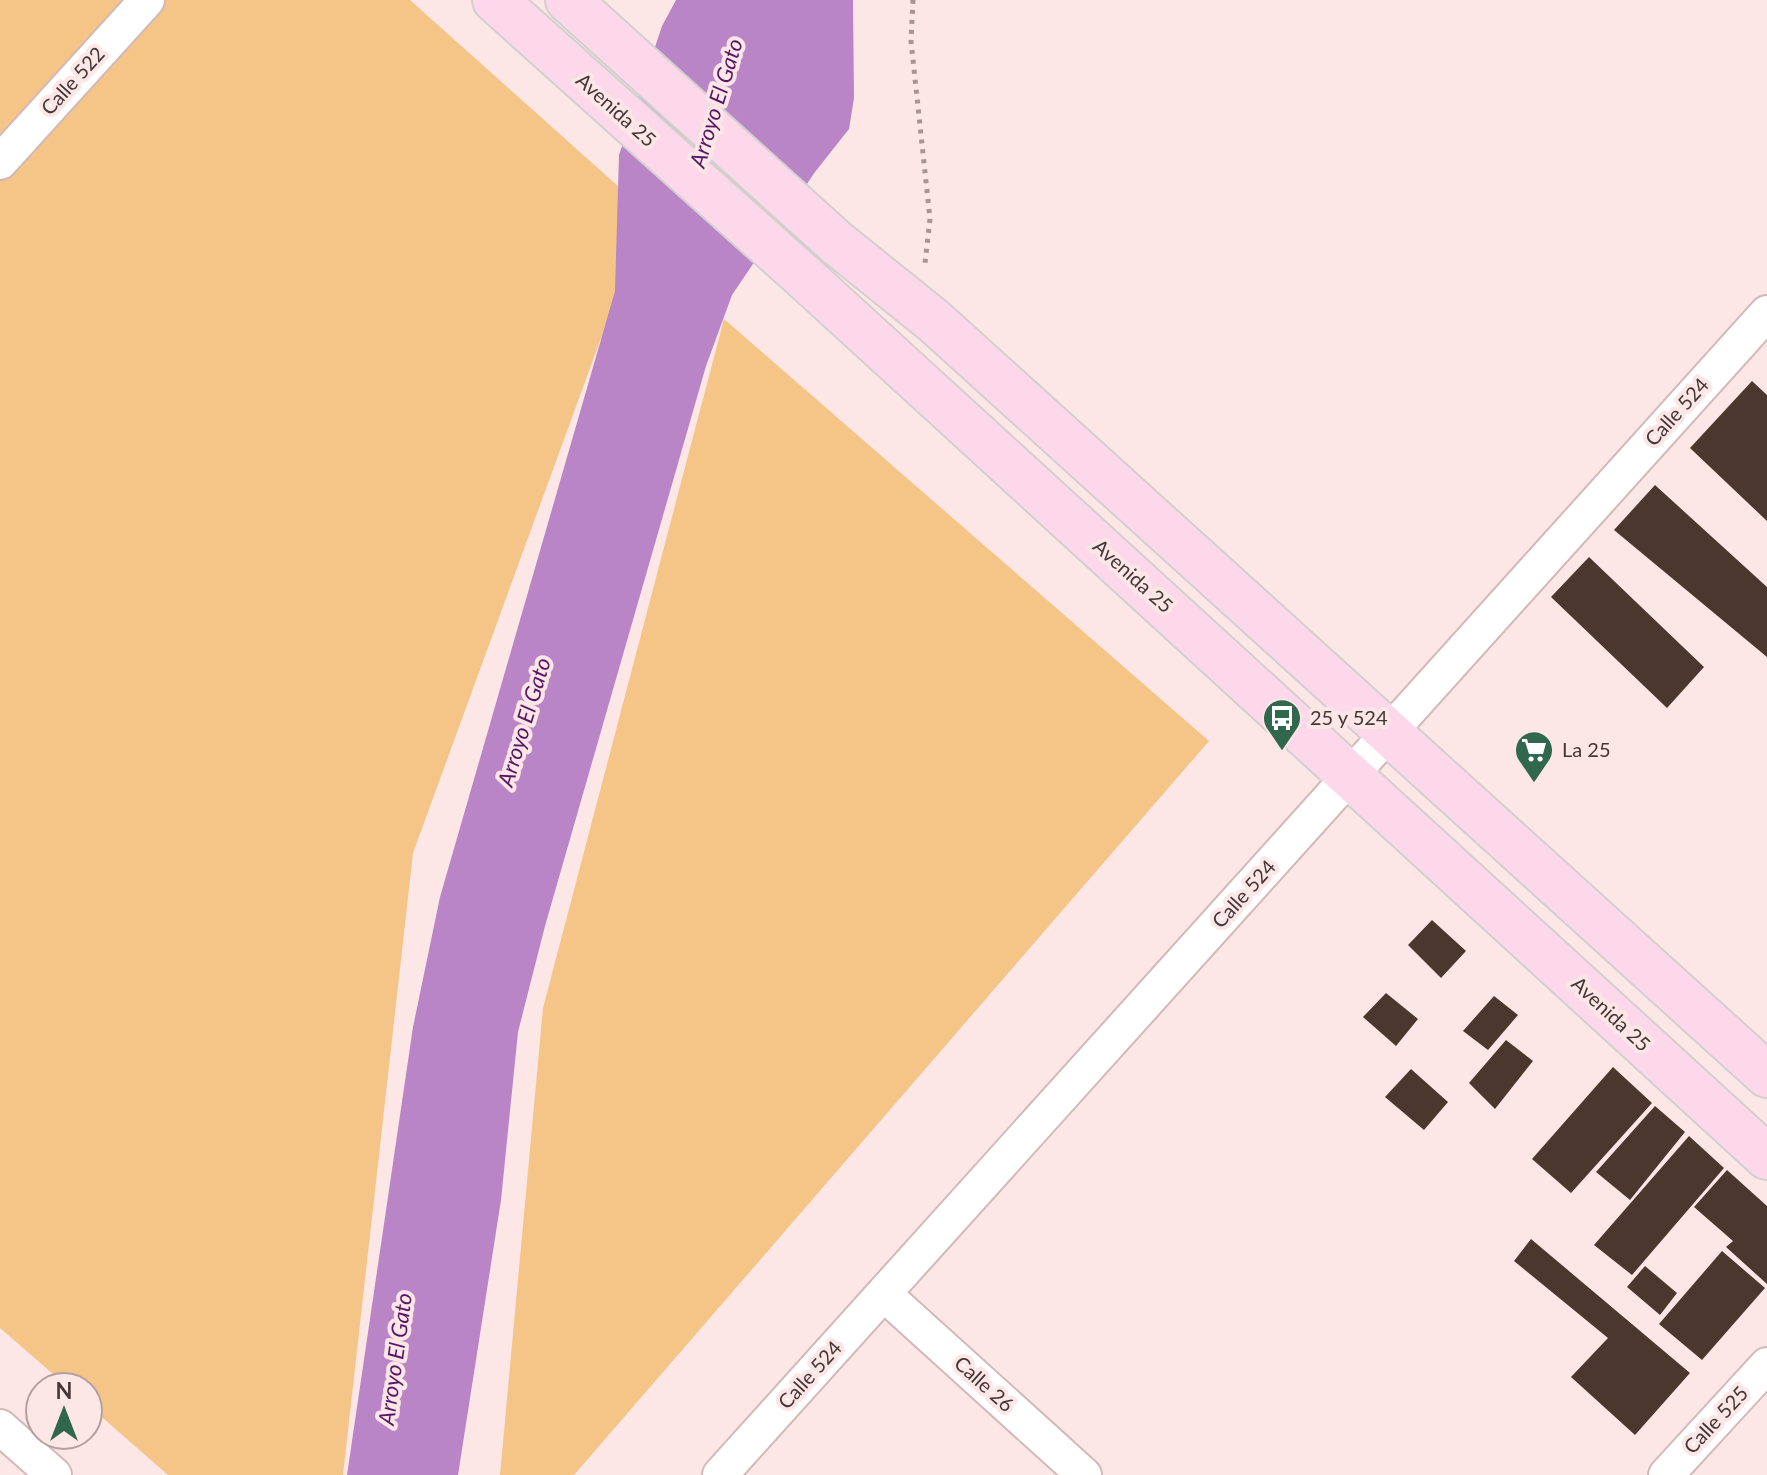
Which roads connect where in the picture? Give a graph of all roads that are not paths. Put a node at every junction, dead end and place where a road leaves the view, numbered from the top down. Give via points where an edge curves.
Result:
1 (147, 0) edge
2 (495, 0) edge
3 (568, 0) edge
4 (0, 162) edge
5 (1767, 313) edge
6 (1389, 733) junction
7 (1351, 775) junction
8 (1767, 1075) edge
9 (1767, 1157) edge
10 (884, 1294) junction
11 (1767, 1365) edge
12 (0, 1427) edge
13 (54, 1475) edge
14 (720, 1475) edge
15 (1084, 1475) edge
16 (1666, 1475) edge

1 - 4 street, Calle 522
2 - 7 main road, Avenida 25
3 - 6 main road
5 - 6 street, Calle 524
6 - 7 street, Calle 524
6 - 8 main road
7 - 9 main road, Avenida 25
7 - 10 street, Calle 524
10 - 14 street, Calle 524
10 - 15 street, Calle 26
11 - 16 street, Calle 525
12 - 13 street

